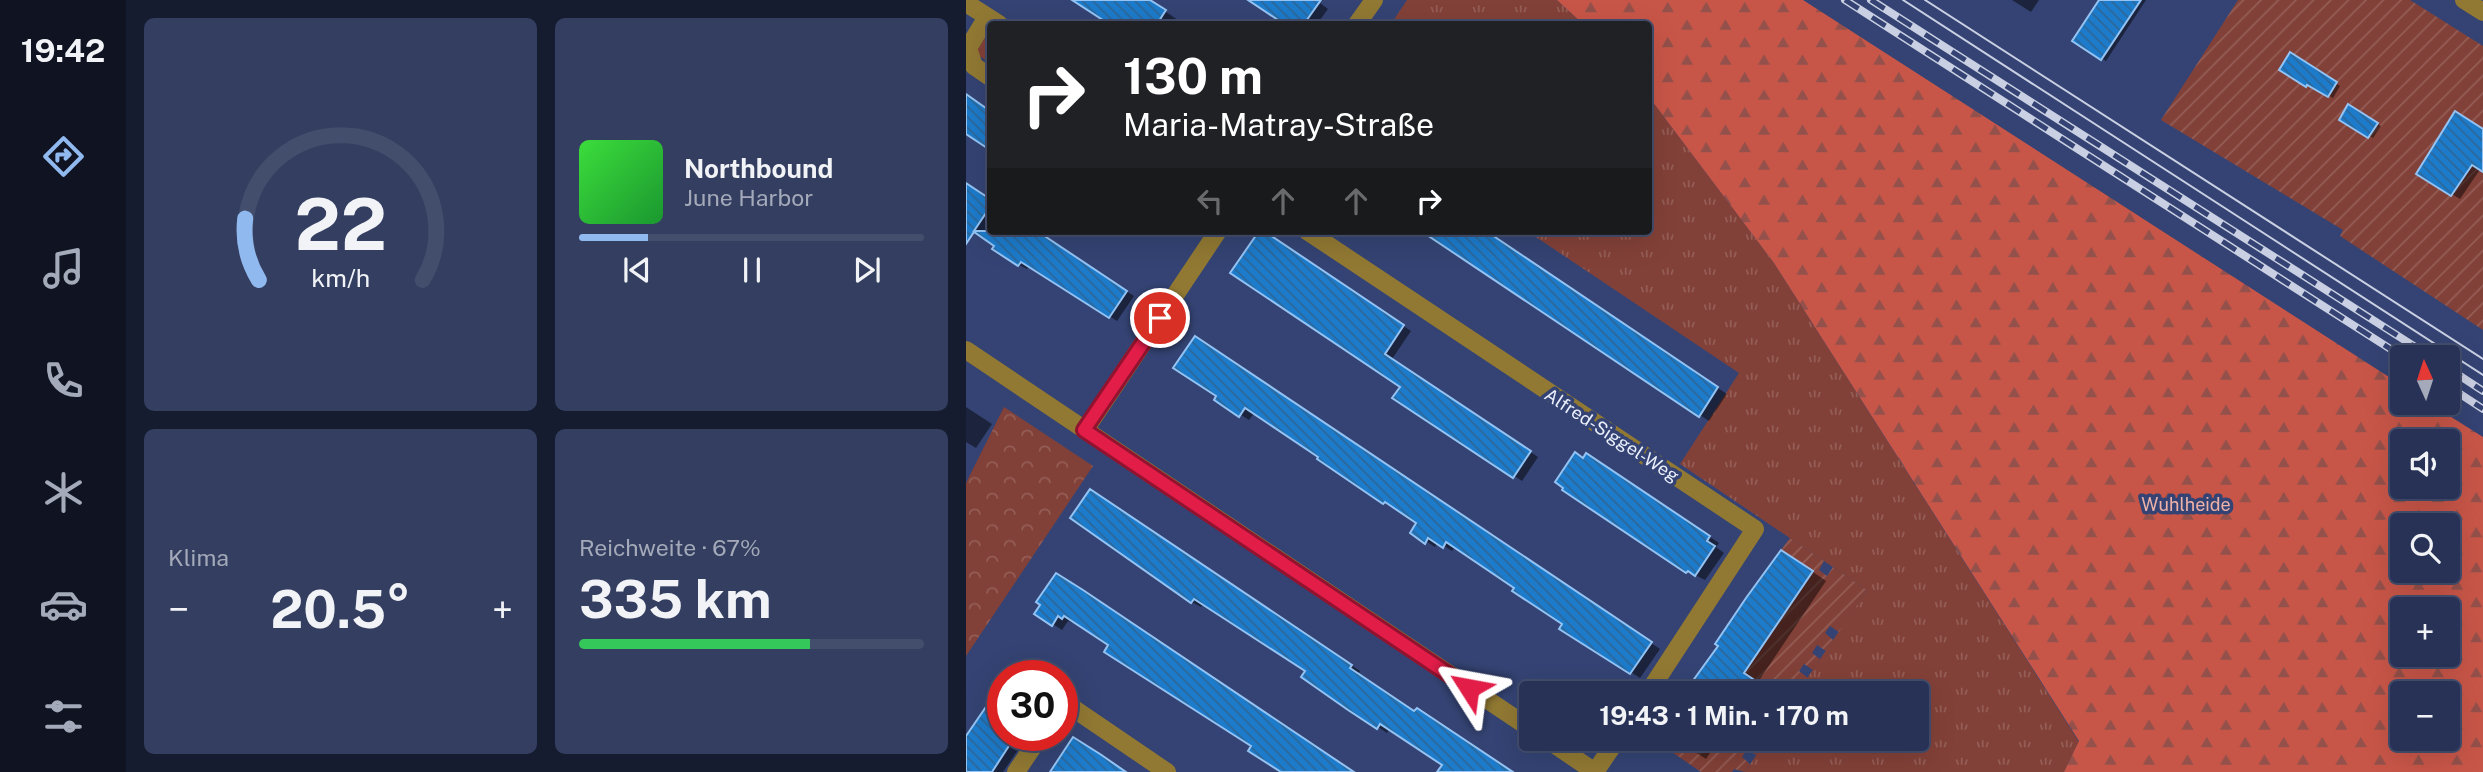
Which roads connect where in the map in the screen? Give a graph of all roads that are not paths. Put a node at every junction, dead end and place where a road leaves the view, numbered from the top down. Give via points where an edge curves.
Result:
1 (1374, 0) edge
2 (2464, 0) edge
3 (966, 2) edge
4 (2483, 12) edge
5 (993, 21) edge
6 (1359, 21) edge
7 (987, 27) edge
8 (987, 76) edge
9 (1216, 235) edge
10 (1313, 235) edge
11 (966, 350) edge
12 (1084, 430) junction
13 (1656, 681) edge
14 (1078, 712) edge
15 (1519, 721) edge
16 (1030, 751) edge
17 (1564, 751) edge
18 (1609, 751) edge
19 (1016, 772) edge
20 (1167, 772) edge
21 (1595, 772) edge

1 - 6 street
2 - 4 street
3 - 5 street
7 - 8 street via 968,48 974,66
9 - 12 street
10 - 13 street, Alfred-Siggel-Weg via 1755,529
11 - 12 street
12 - 15 street
14 - 20 street
16 - 19 street
17 - 21 street
18 - 21 street

